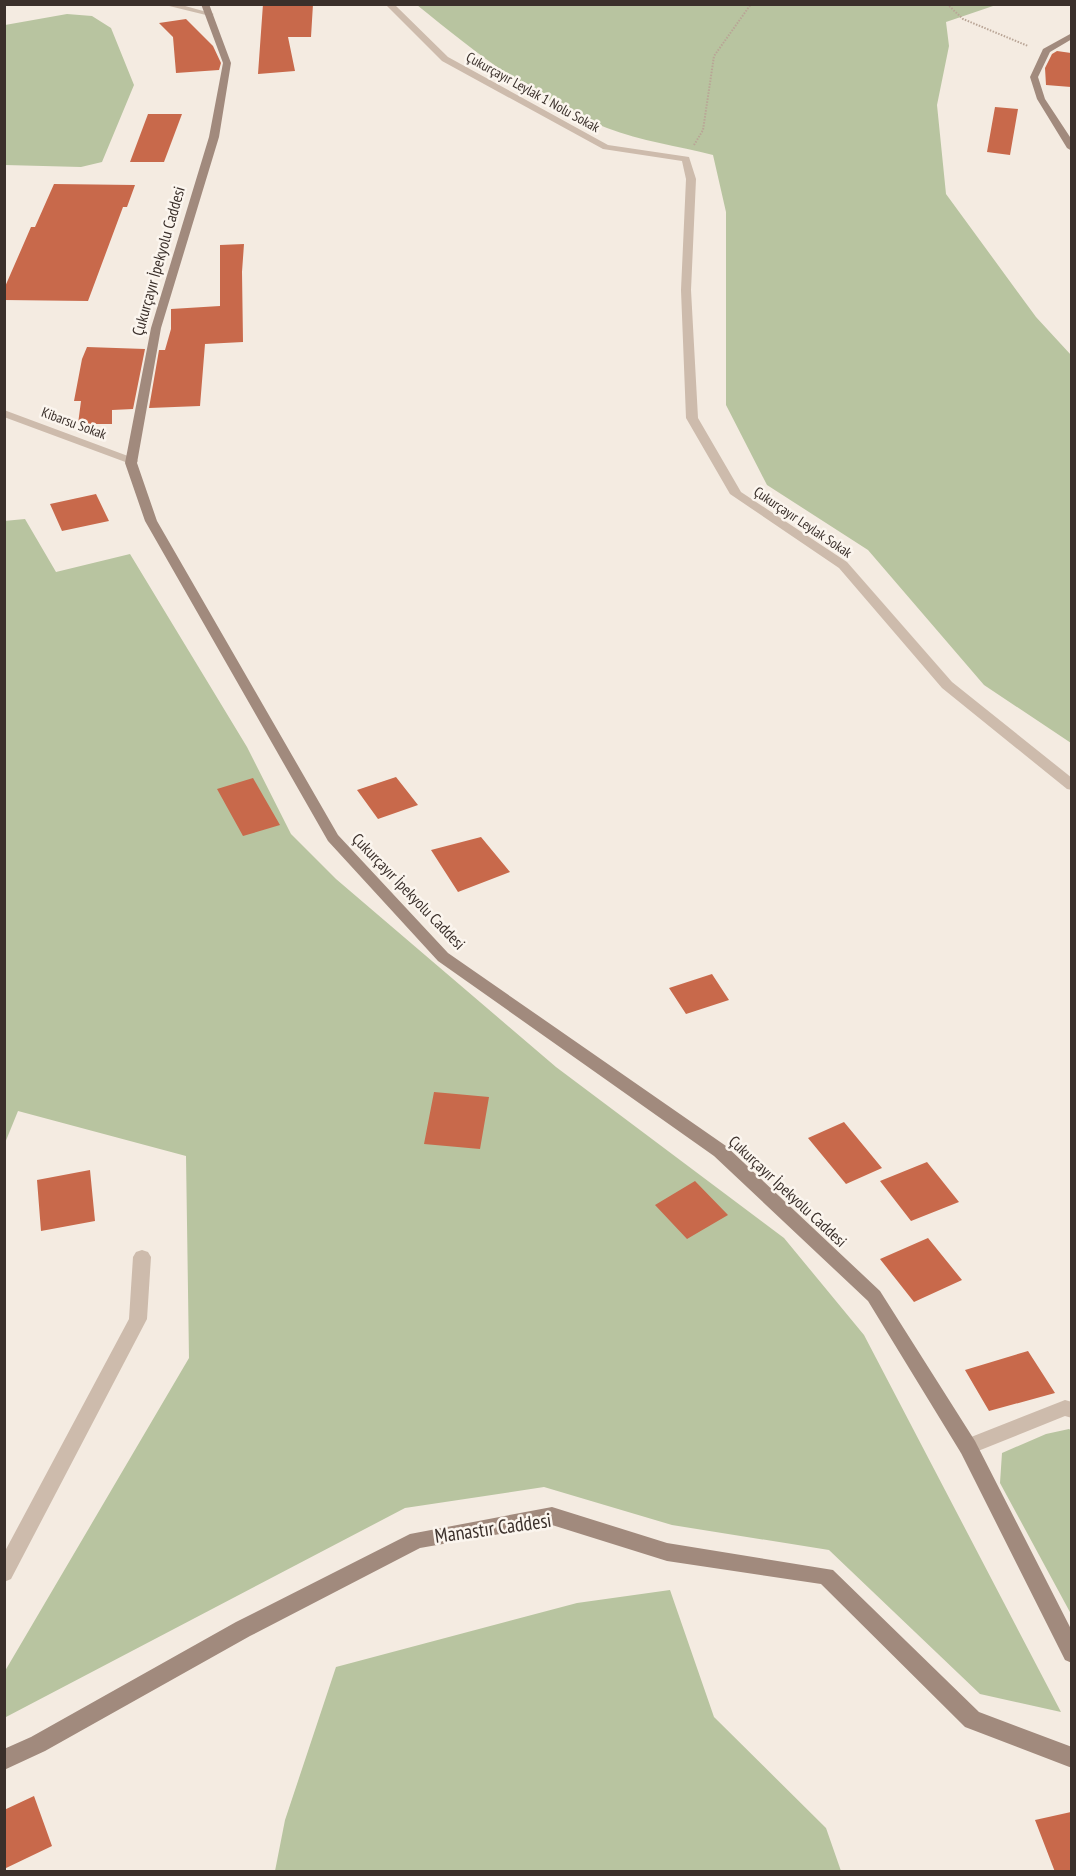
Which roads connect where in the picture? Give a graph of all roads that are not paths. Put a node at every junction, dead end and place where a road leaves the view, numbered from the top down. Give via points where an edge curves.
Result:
1 (165, 4) edge
2 (389, 4) edge
3 (208, 9) edge
4 (1071, 35) edge
5 (1071, 148) edge
6 (686, 159) joint
7 (4, 413) edge
8 (132, 461) junction
9 (1071, 786) edge
10 (142, 1257) dead end
11 (1071, 1410) edge
12 (968, 1447) junction
13 (4, 1573) edge
14 (1071, 1653) edge
15 (1071, 1758) edge
16 (4, 1760) edge

1 - 3 street
2 - 6 street, Çukurçayır Leylak 1 Nolu Sokak via 445,58 606,147
3 - 8 street, Çukurçayır İpekyolu Caddesi via 227,63 214,137 156,328
4 - 5 street via 1047,51 1034,77 1041,99
6 - 9 street, Çukurçayır Leylak Sokak via 691,179 686,290 692,418 736,494 843,565 947,685
7 - 8 street, Kibarsu Sokak
8 - 12 street, Çukurçayır İpekyolu Caddesi via 151,521 333,838 443,957 720,1151 874,1296
10 - 13 street via 138,1319
11 - 12 street via 1065,1408
12 - 14 street, Çukurçayır İpekyolu Caddesi
15 - 16 street, Manastır Caddesi via 972,1720 826,1576 667,1552 552,1516 417,1540 243,1629

